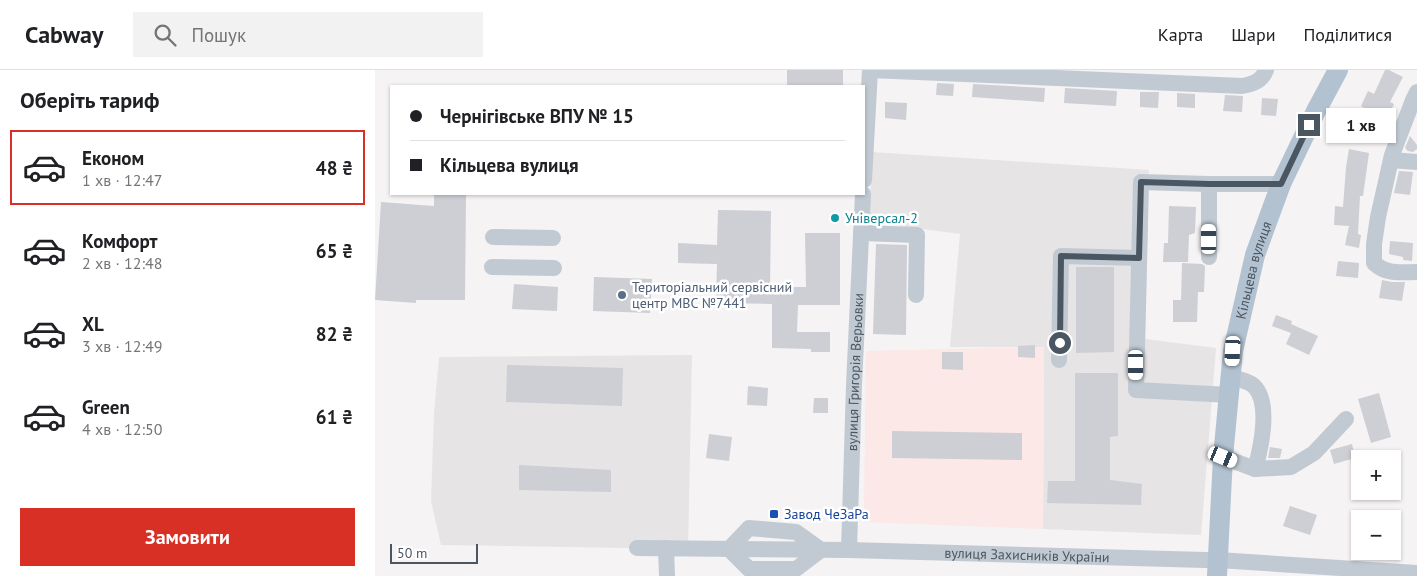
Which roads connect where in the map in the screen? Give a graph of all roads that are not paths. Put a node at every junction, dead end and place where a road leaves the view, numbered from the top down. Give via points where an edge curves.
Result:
1 (870, 70) edge
2 (1266, 70) edge
3 (1338, 70) edge
4 (1417, 92) edge
5 (1391, 160) junction
6 (865, 162) edge
7 (1417, 162) edge
8 (1209, 184) junction
9 (1281, 184) junction
10 (863, 195) edge
11 (861, 233) junction
12 (493, 237) dead end
13 (553, 238) dead end
14 (1209, 257) dead end
15 (1139, 258) junction
16 (492, 267) dead end
17 (554, 268) dead end
18 (1417, 272) edge
19 (916, 295) dead end
20 (1059, 360) dead end
21 (1231, 386) junction
22 (1346, 419) dead end
23 (1223, 457) junction
24 (1255, 469) junction
25 (637, 548) dead end
26 (666, 548) junction
27 (849, 550) junction
28 (1218, 568) edge
29 (1417, 573) edge
30 (667, 576) edge

1 - 2 street via 1242,86 1257,83
1 - 6 street
3 - 9 main road, Кільцева вулиця
4 - 5 street
5 - 7 street
5 - 18 street via 1378,217 1375,262 1390,272
8 - 9 street
8 - 14 street
8 - 15 street via 1141,182
9 - 21 main road, Кільцева вулиця via 1255,255 1233,351
10 - 11 street, вулиця Григорія Верьовки
11 - 19 street via 917,235
11 - 27 street, вулиця Григорія Верьовки
12 - 13 street
15 - 20 street via 1061,256
15 - 21 street via 1136,390
16 - 17 street
21 - 23 main road, Кільцева вулиця
21 - 24 street via 1253,384 1261,395 1261,450
22 - 24 street via 1314,453 1291,467
23 - 24 street
23 - 28 main road, Кільцева вулиця
25 - 26 street, вулиця Захисників України
26 - 27 street, вулиця Захисників України
26 - 30 street
27 - 28 street, вулиця Захисників України via 1205,560
28 - 29 street, вулиця Захисників України

